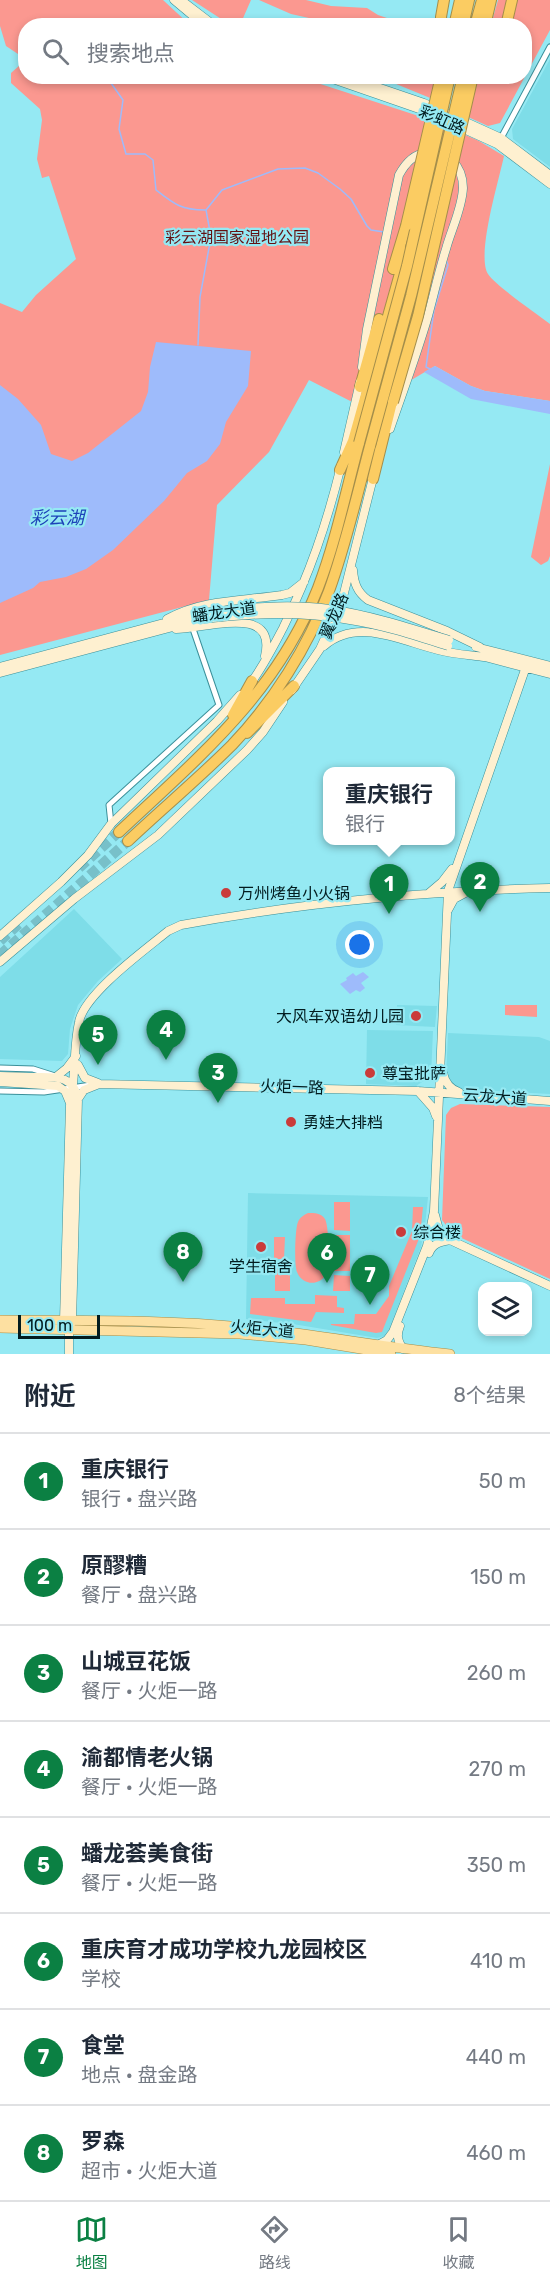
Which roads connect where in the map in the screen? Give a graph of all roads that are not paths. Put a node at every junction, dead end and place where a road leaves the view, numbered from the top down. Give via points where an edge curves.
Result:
1 (174, 0) edge
2 (182, 0) edge
3 (444, 0) edge
4 (454, 0) edge
5 (460, 0) edge
6 (469, 0) edge
7 (482, 0) edge
8 (491, 0) edge
9 (512, 0) edge
10 (195, 18) edge
11 (205, 18) edge
12 (442, 18) edge
13 (450, 18) edge
14 (451, 18) edge
15 (465, 18) edge
16 (477, 18) edge
17 (486, 18) edge
18 (508, 18) edge
19 (550, 46) edge
20 (532, 80) edge
21 (347, 84) edge
22 (368, 84) edge
23 (439, 84) edge
24 (448, 84) edge
25 (461, 84) edge
26 (471, 84) edge
27 (530, 84) edge
28 (499, 141) junction
29 (550, 175) edge
30 (550, 184) edge
31 (411, 296) junction
32 (360, 387) junction
33 (393, 402) junction
34 (356, 442) junction
35 (378, 447) junction
36 (340, 470) junction
37 (373, 479) joint
38 (353, 556) junction
39 (306, 580) junction
40 (160, 627) junction
41 (193, 629) junction
42 (449, 643) junction
43 (480, 647) junction
44 (320, 649) junction
45 (484, 657) junction
46 (264, 664) junction
47 (526, 665) junction
48 (550, 666) edge
49 (0, 667) edge
50 (0, 673) edge
51 (550, 674) edge
52 (252, 681) junction
53 (294, 686) junction
54 (222, 735) junction
55 (232, 744) junction
56 (115, 828) junction
57 (128, 841) tunnel mouth
58 (457, 863) junction
59 (550, 888) edge
60 (471, 890) junction
61 (448, 891) junction
62 (429, 893) junction
63 (447, 912) junction
64 (0, 936) edge
65 (0, 962) edge
66 (76, 1055) junction
67 (440, 1063) junction
68 (0, 1068) edge
69 (0, 1076) edge
70 (57, 1076) junction
71 (38, 1080) junction
72 (0, 1082) edge
73 (99, 1084) junction
74 (74, 1086) junction
75 (63, 1089) junction
76 (0, 1090) edge
77 (418, 1091) junction
78 (439, 1093) junction
79 (470, 1095) junction
80 (78, 1099) junction
81 (550, 1101) edge
82 (70, 1105) junction
83 (438, 1123) junction
84 (434, 1211) junction
85 (450, 1240) junction
86 (550, 1286) edge
87 (0, 1320) edge
88 (68, 1324) junction
89 (0, 1328) edge
90 (378, 1345) junction
91 (404, 1349) junction
92 (69, 1354) edge
93 (391, 1354) edge
94 (450, 1354) edge

1 - 10 main road
2 - 11 main road
3 - 12 highway
4 - 13 highway
5 - 14 highway
6 - 15 highway
7 - 16 highway
8 - 17 highway
9 - 18 highway
19 - 20 street
21 - 28 main road, 彩虹路
22 - 28 main road, 彩虹路 via 424,103
23 - 32 highway, bridge via 406,226
24 - 34 highway, 翼龙路, bridge via 406,266
25 - 31 highway, 翼龙路, bridge
26 - 33 highway, bridge via 418,316
27 - 28 street
28 - 29 main road, 彩虹路
28 - 30 main road, 彩虹路
31 - 33 highway, bridge
31 - 35 highway, 翼龙路, bridge
32 - 35 main road, 翼龙路, bridge via 367,329 399,175 413,157 422,153 442,154 453,159 458,167 463,187 461,201 428,317
32 - 36 main road, 翼龙路
33 - 35 highway
34 - 36 highway
34 - 54 highway, 翼龙路 via 328,560 305,617 256,697
35 - 37 highway
35 - 55 highway, 翼龙路 via 316,620 284,677
36 - 39 main road, 翼龙路
37 - 38 main road, 翼龙路
38 - 43 main road via 355,584 368,600
38 - 44 main road, 翼龙路 via 342,601
39 - 40 main road via 282,595 196,606
39 - 46 main road, 翼龙路
40 - 41 main road
40 - 42 main road, 蟠龙大道, bridge via 244,608 274,606 328,609 400,624
40 - 49 main road, 蟠龙大道
40 - 50 main road, 蟠龙大道
41 - 46 main road via 240,622 259,626 267,642
41 - 56 street via 219,705 109,805
42 - 43 main road
42 - 45 main road
43 - 47 main road
44 - 45 main road via 337,637 367,631 439,651
44 - 53 main road, 翼龙路
45 - 47 main road
46 - 52 main road, 翼龙路
47 - 48 main road
47 - 51 main road
47 - 58 main road
52 - 54 highway
52 - 56 main road, 翼龙路
53 - 55 highway via 260,723
53 - 65 main road, 翼龙路 via 247,750 158,835
54 - 56 highway, 翼龙路
55 - 57 highway, 翼龙路
56 - 64 main road, 翼龙路
58 - 61 main road
58 - 62 main road
59 - 60 main road
60 - 61 main road
60 - 63 main road via 454,899
61 - 62 main road
61 - 63 main road
62 - 66 main road via 181,925 142,952 86,1005 79,1021
63 - 67 main road
66 - 70 main road
66 - 73 main road via 81,1074
66 - 74 main road
67 - 78 main road
67 - 79 main road via 445,1081 453,1089
68 - 70 street via 33,1069
69 - 71 main road
70 - 71 main road
70 - 74 main road
71 - 72 main road
71 - 75 main road
73 - 74 street
73 - 77 main road, 火炬一路
73 - 80 main road via 84,1090
74 - 75 street
74 - 80 main road
74 - 82 main road
75 - 76 street
75 - 82 main road
77 - 78 main road, 火炬一路
77 - 83 main road via 433,1108
78 - 79 main road, 云龙大道
78 - 83 main road
79 - 81 main road, 云龙大道
80 - 88 main road
82 - 88 main road
83 - 84 main road
84 - 85 main road via 439,1230
84 - 90 main road via 427,1246 393,1332
85 - 86 main road
85 - 91 main road via 431,1248 397,1334
87 - 88 main road
88 - 89 main road
88 - 90 main road, 火炬大道 via 240,1326
88 - 92 main road
88 - 93 main road, 火炬大道 via 306,1340
90 - 91 main road, 火炬大道
91 - 94 main road, 火炬大道

